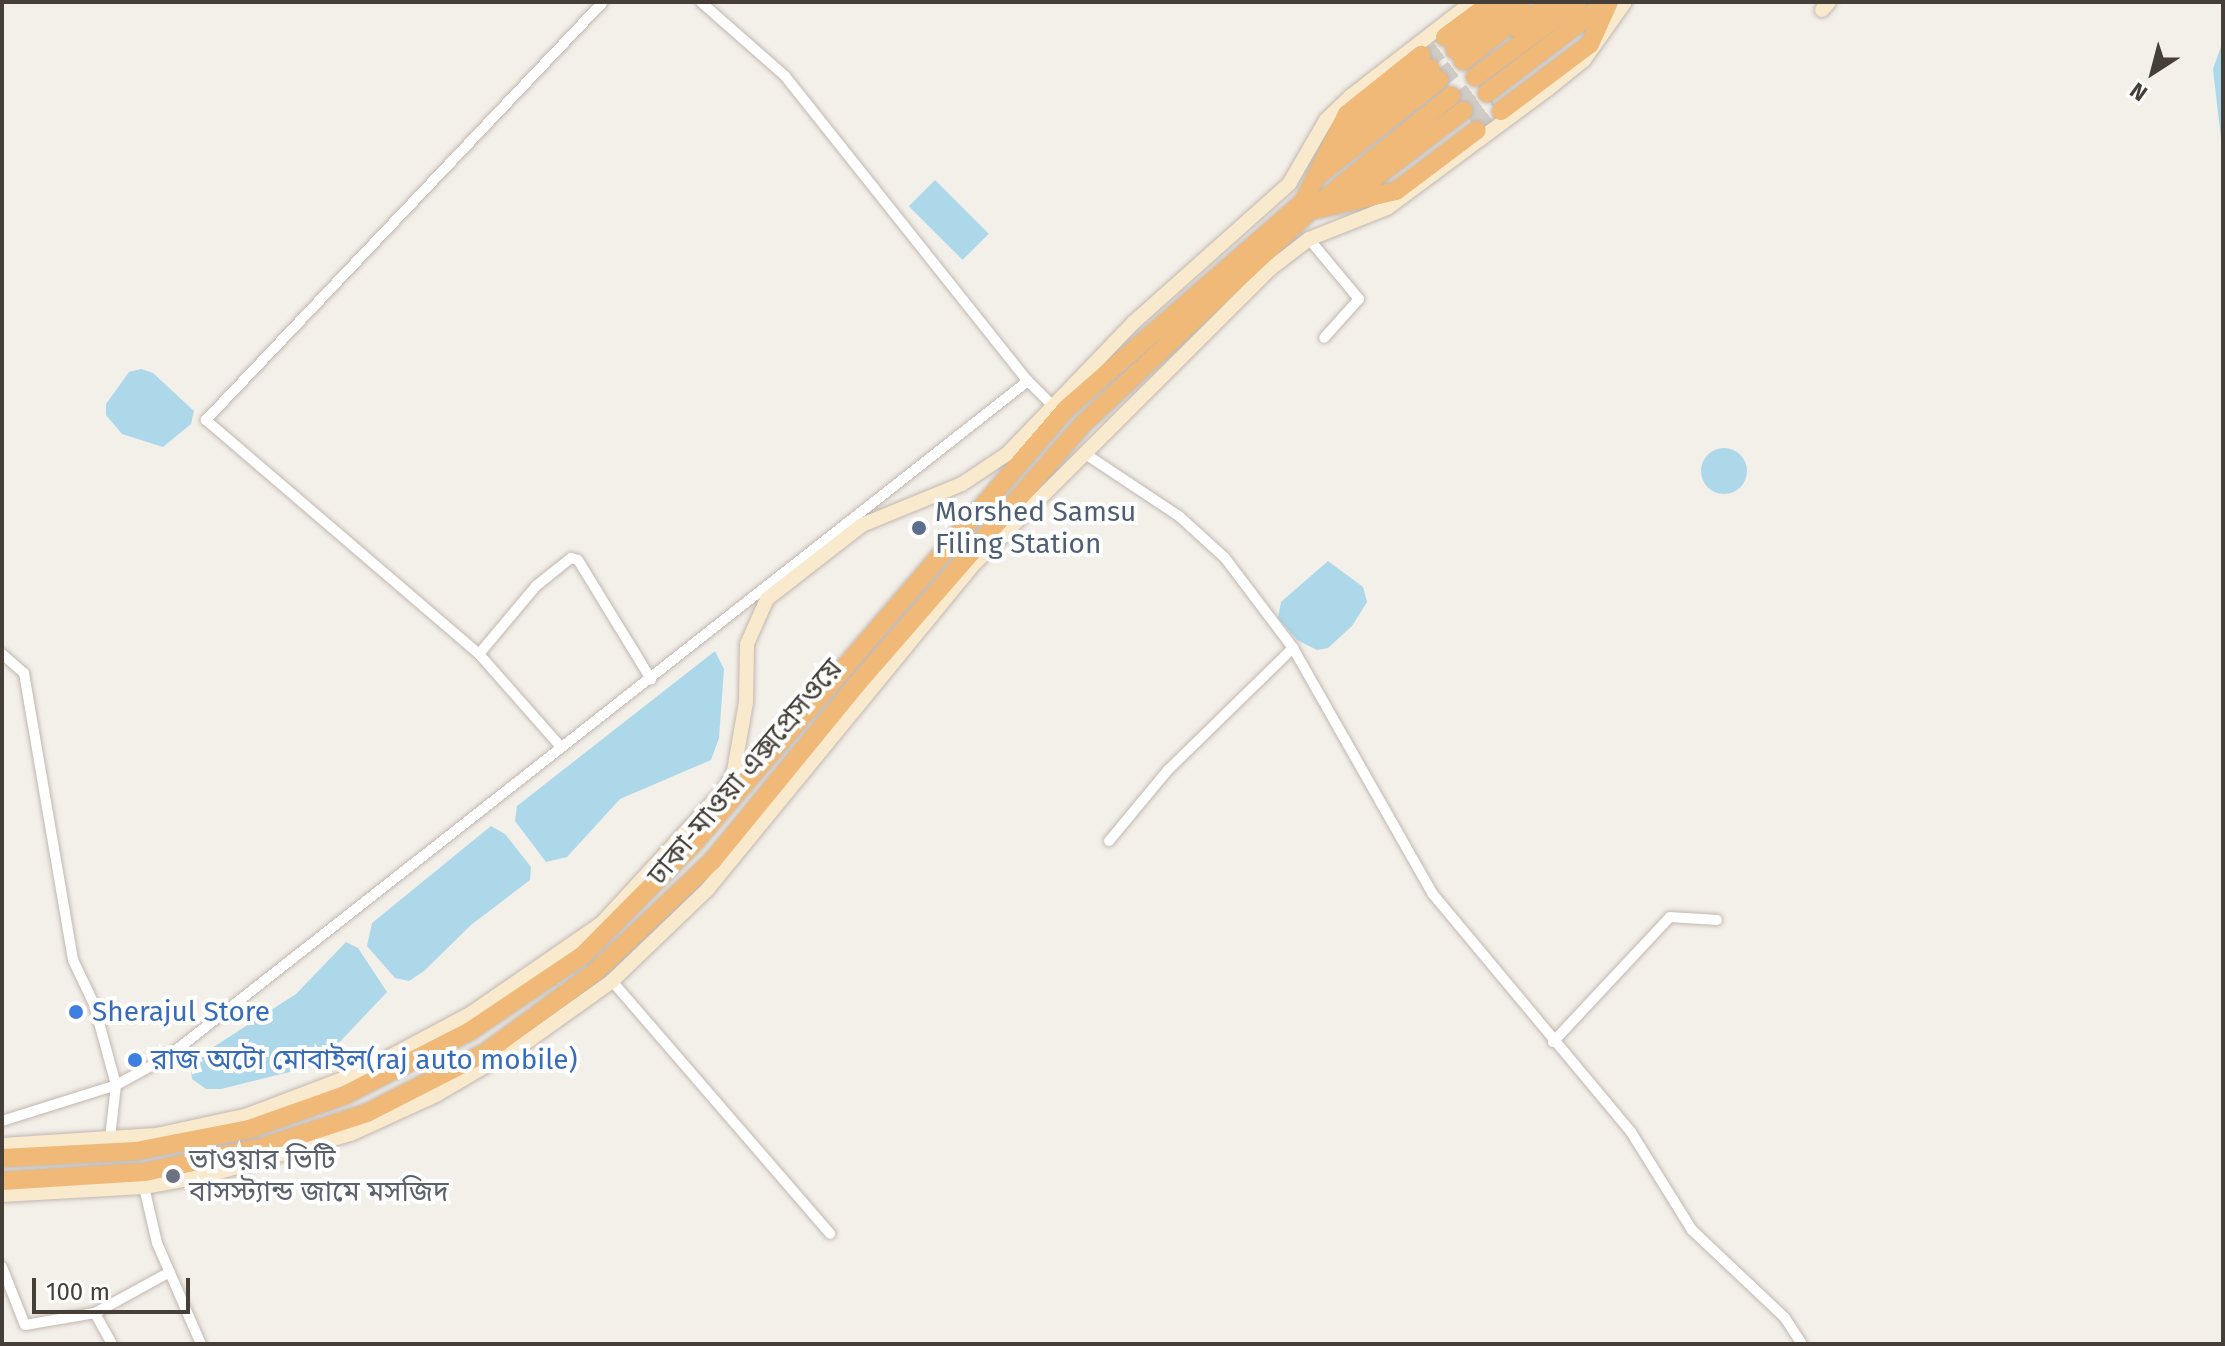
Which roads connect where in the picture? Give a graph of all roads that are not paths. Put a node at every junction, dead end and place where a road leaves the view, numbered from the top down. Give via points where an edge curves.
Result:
1 (603, 2) edge
2 (701, 2) edge
3 (1472, 2) edge
4 (1492, 2) edge
5 (1502, 2) edge
6 (1518, 2) edge
7 (1529, 2) edge
8 (1538, 2) edge
9 (1551, 2) edge
10 (1578, 2) edge
11 (1625, 2) edge
12 (1602, 9) edge
13 (1473, 74) junction
14 (1449, 92) junction
15 (1319, 171) junction
16 (1320, 206) junction
17 (1309, 239) junction
18 (1324, 338) dead end
19 (1028, 381) junction
20 (1052, 405) junction
21 (1084, 453) junction
22 (1293, 648) junction
23 (2, 654) edge
24 (479, 654) junction
25 (651, 679) junction
26 (561, 747) junction
27 (1109, 841) dead end
28 (1717, 920) dead end
29 (612, 981) junction
30 (1553, 1042) junction
31 (116, 1085) junction
32 (2, 1121) edge
33 (110, 1138) junction
34 (2, 1145) edge
35 (2, 1158) edge
36 (2, 1181) edge
37 (144, 1187) junction
38 (2, 1195) edge
39 (830, 1234) dead end
40 (2, 1267) edge
41 (170, 1272) junction
42 (95, 1313) junction
43 (112, 1344) edge
44 (201, 1344) edge
45 (1802, 1344) edge

1 - 24 street via 206,420
2 - 19 street via 785,76
3 - 20 street via 1351,96 1326,120 1289,184 1134,322
4 - 13 highway
5 - 13 highway
6 - 13 highway
7 - 13 highway
8 - 13 highway
9 - 13 highway
10 - 13 highway
11 - 17 street via 1584,60 1475,144 1387,208
12 - 13 highway
12 - 13 highway
14 - 15 highway, ঢাকা-মাওয়া এক্সপ্রেসওয়ে
14 - 15 highway, ঢাকা-মাওয়া এক্সপ্রেসওয়ে via 1336,135
14 - 16 highway, ঢাকা-মাওয়া এক্সপ্রেসওয়ে
14 - 16 highway, ঢাকা-মাওয়া এক্সপ্রেসওয়ে
14 - 16 highway, ঢাকা-মাওয়া এক্সপ্রেসওয়ে via 1370,197
15 - 16 highway, ঢাকা-মাওয়া এক্সপ্রেসওয়ে
16 - 35 highway, ঢাকা-মাওয়া এক্সপ্রেসওয়ে via 1067,408 693,844 583,955 470,1031 345,1095 263,1125 136,1151
16 - 36 highway, ঢাকা-মাওয়া এক্সপ্রেসওয়ে via 1084,423 856,685 713,860 594,973 485,1053 367,1113 263,1147 145,1172
17 - 18 street via 1359,299
17 - 21 street via 1270,269
19 - 20 street
19 - 25 street
20 - 33 street via 988,468 862,525 767,599 747,644 741,745 734,771 724,790 602,923 470,1014 361,1072 245,1116 156,1135
21 - 22 street via 1179,516 1225,558
21 - 29 street via 927,618 707,890
22 - 27 street via 1168,770
22 - 30 street via 1432,893
23 - 31 street via 24,673 73,960 94,1004
24 - 25 street via 536,586 575,558
24 - 26 street
25 - 26 street
26 - 31 street via 166,1058
28 - 30 street via 1670,917
29 - 37 street via 449,1087 351,1134 206,1176
29 - 39 street
30 - 45 street via 1631,1132 1692,1230 1785,1318
31 - 32 street
31 - 33 street
33 - 34 street
37 - 38 street
37 - 41 street
40 - 42 street via 25,1325
41 - 42 street
41 - 44 street
42 - 43 street

